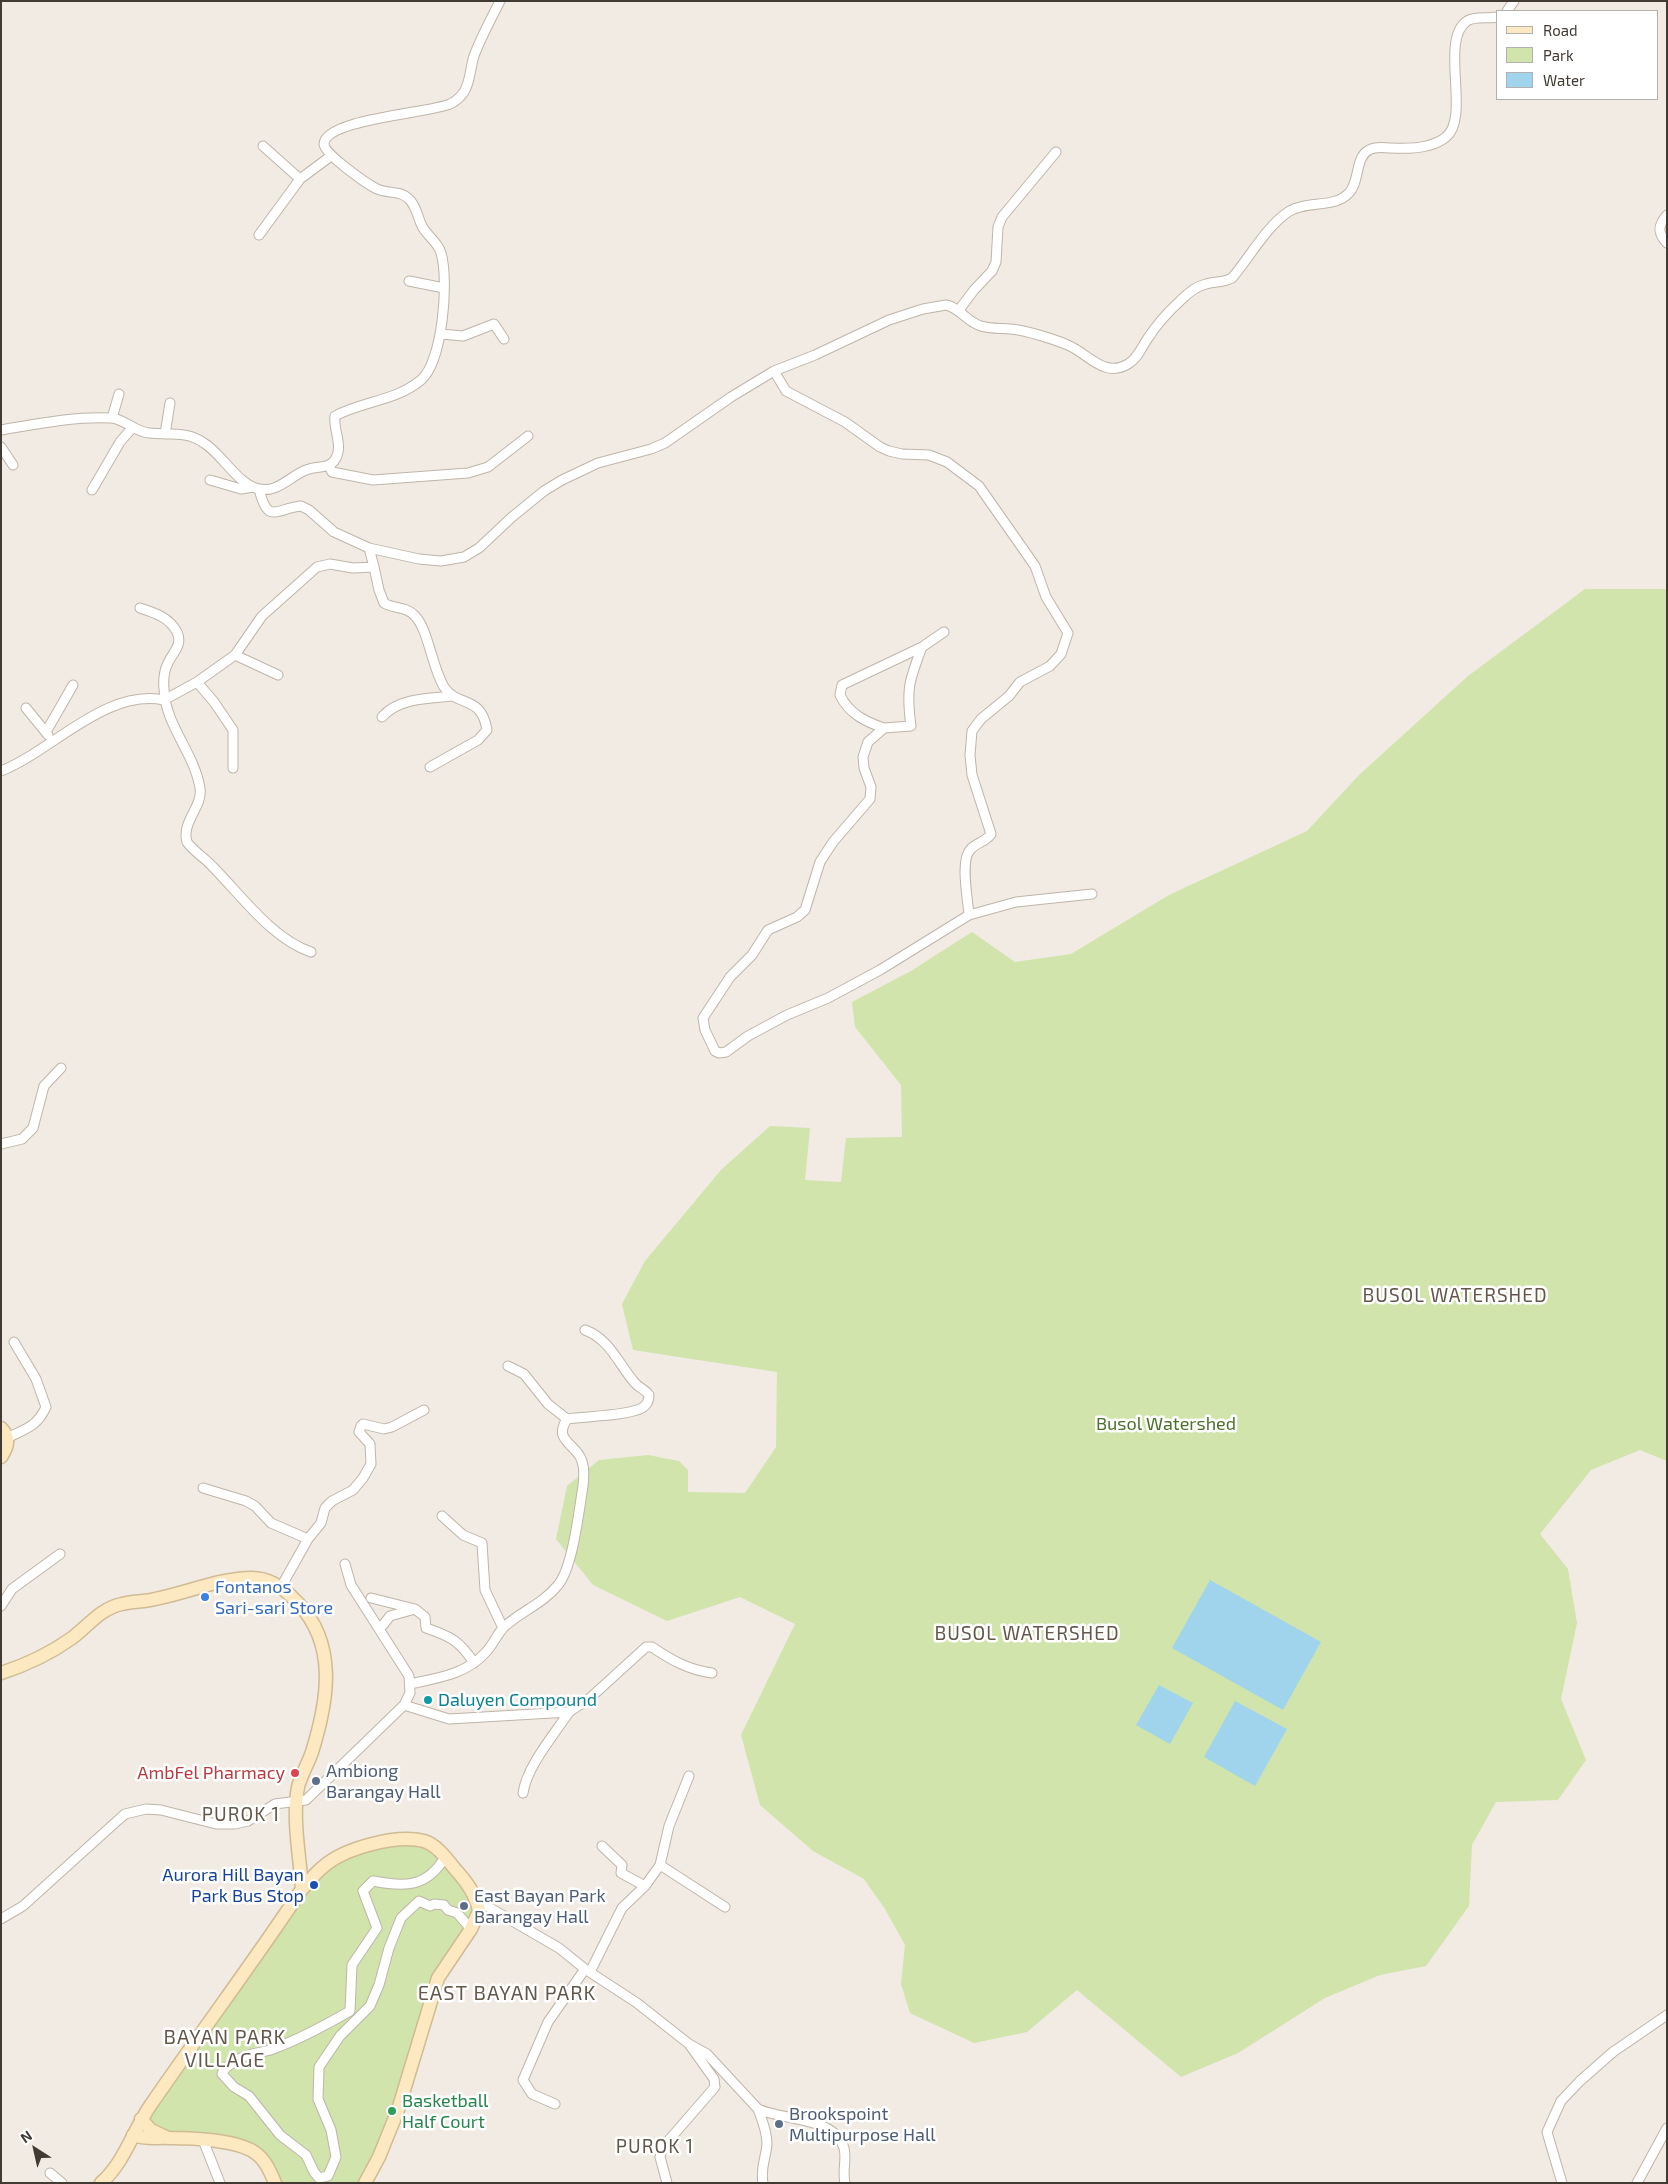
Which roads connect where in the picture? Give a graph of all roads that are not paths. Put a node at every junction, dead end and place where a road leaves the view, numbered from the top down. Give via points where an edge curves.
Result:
1 (500, 1) edge
2 (1496, 17) edge
3 (263, 146) dead end
4 (1056, 152) dead end
5 (331, 156) junction
6 (300, 179) junction
7 (1667, 214) edge
8 (259, 236) dead end
9 (1667, 242) edge
10 (409, 281) dead end
11 (444, 288) junction
12 (959, 310) junction
13 (441, 334) junction
14 (504, 339) dead end
15 (774, 371) junction
16 (119, 394) dead end
17 (170, 403) dead end
18 (112, 418) junction
19 (133, 427) junction
20 (1, 430) edge
21 (165, 434) junction
22 (528, 436) dead end
23 (1, 447) edge
24 (13, 465) dead end
25 (329, 466) junction
26 (210, 480) dead end
27 (256, 488) junction
28 (92, 490) dead end
29 (369, 548) junction
30 (374, 566) junction
31 (140, 608) dead end
32 (944, 632) dead end
33 (922, 647) junction
34 (235, 655) junction
35 (278, 675) dead end
36 (197, 682) junction
37 (73, 685) dead end
38 (453, 696) junction
39 (164, 700) junction
40 (26, 708) dead end
41 (382, 717) dead end
42 (884, 728) junction
43 (46, 732) junction
44 (53, 741) junction
45 (430, 767) dead end
46 (233, 768) dead end
47 (1, 770) edge
48 (1092, 894) dead end
49 (969, 915) junction
50 (311, 952) dead end
51 (61, 1068) dead end
52 (1, 1144) edge
53 (585, 1330) dead end
54 (14, 1342) dead end
55 (508, 1366) dead end
56 (424, 1410) dead end
57 (567, 1419) junction
58 (4, 1433) edge
59 (1, 1457) edge
60 (203, 1488) dead end
61 (442, 1516) dead end
62 (308, 1539) junction
63 (60, 1554) dead end
64 (345, 1564) dead end
65 (281, 1587) junction
66 (370, 1598) dead end
67 (1, 1606) edge
68 (415, 1609) junction
69 (383, 1625) dead end
70 (504, 1628) junction
71 (474, 1663) junction
72 (1, 1673) edge
73 (712, 1673) dead end
74 (410, 1684) junction
75 (404, 1705) junction
76 (569, 1712) junction
77 (689, 1776) dead end
78 (522, 1793) dead end
79 (297, 1800) junction
80 (602, 1846) dead end
81 (445, 1857) junction
82 (660, 1865) junction
83 (644, 1886) junction
84 (302, 1890) junction
85 (478, 1901) junction
86 (725, 1907) dead end
87 (1, 1919) edge
88 (471, 1929) junction
89 (588, 1971) junction
90 (1667, 2015) edge
91 (689, 2044) junction
92 (555, 2104) dead end
93 (758, 2109) junction
94 (141, 2119) junction
95 (1667, 2128) edge
96 (133, 2135) junction
97 (168, 2138) junction
98 (203, 2140) junction
99 (50, 2173) dead end
100 (1637, 2182) edge
101 (62, 2183) edge
102 (101, 2183) edge
103 (220, 2183) edge
104 (275, 2183) edge
105 (365, 2183) edge
106 (666, 2183) edge
107 (763, 2183) edge
108 (845, 2183) edge
109 (1562, 2183) edge

1 - 5 street via 473,58 471,77 463,94 452,103 437,108 367,120 335,131 324,144
2 - 12 street via 1469,20 1462,25 1456,45 1456,114 1448,136 1418,147 1367,151 1362,155 1349,193 1331,202 1304,204 1289,211 1278,220 1232,278 1196,288 1181,299 1158,324 1134,360 1125,366 1106,368 1070,346 1053,340 1014,329 983,327 973,323
3 - 6 street
4 - 12 street via 1002,217 992,271
5 - 6 street
5 - 11 street via 378,189 398,193 408,199 441,252
6 - 8 street
7 - 9 street via 1659,229
10 - 11 street
11 - 13 street
12 - 15 street via 946,305 903,315
13 - 14 street via 463,336 494,324
13 - 25 street via 436,356 424,378 414,386 381,402 335,416 339,447 337,457
15 - 29 street via 731,396 665,443 598,462 562,480 464,557 441,561 419,559
15 - 49 street via 786,391 845,422 880,446 889,451 929,455 947,462 979,486 1035,566 1046,597 1068,633 1061,654 1050,666 1020,682 972,731 972,775 991,834 970,848 966,855
16 - 18 street
17 - 21 street
18 - 19 street
18 - 20 street
19 - 21 street via 146,433
19 - 28 street via 120,442
21 - 27 street via 181,434 201,441
22 - 25 street via 488,467 468,473 373,480 332,472
23 - 24 street
25 - 27 street via 306,470 274,489
26 - 27 street via 241,489
27 - 29 street via 269,512 274,514 301,506 334,532
29 - 30 street
30 - 34 street via 353,568 330,564 317,567 262,616
30 - 38 street via 384,603 405,609 420,621 435,669
31 - 39 street via 161,614 177,633 179,643 163,675
32 - 33 street
33 - 42 street via 907,696 911,726
33 - 42 street via 848,681 840,688 842,700 863,721
34 - 35 street
34 - 36 street
36 - 39 street
36 - 46 street via 233,730
37 - 43 street
38 - 41 street via 413,701
38 - 45 street via 473,703 488,730 478,740
39 - 44 street via 151,697 110,708
39 - 50 street via 201,789 188,826 187,842 285,939
40 - 43 street
42 - 49 street via 868,742 863,757 871,787 870,799 820,862 805,910 768,930 710,1007 704,1018 705,1030 716,1051 726,1052 772,1023 880,970
43 - 44 street
44 - 47 street
48 - 49 street via 1016,902
51 - 52 street via 44,1086 34,1128 22,1139
53 - 57 street via 606,1343 635,1384 650,1395 647,1404 636,1410
54 - 58 street via 36,1379 46,1407 40,1419 29,1427
55 - 57 street via 524,1374 548,1404
56 - 62 street via 384,1429 362,1425 358,1431 370,1444 371,1464 353,1490 325,1508 321,1523
57 - 70 street via 562,1427 563,1436 579,1455 584,1474 567,1569 552,1591
58 - 59 main road via 6,1450
60 - 62 street via 246,1501 270,1523
61 - 70 street via 463,1535 482,1543 485,1590
62 - 65 street
63 - 67 street via 12,1589
64 - 74 street via 351,1585 409,1676
65 - 72 main road via 253,1578 155,1600 122,1604 98,1615 73,1637 46,1654
65 - 79 main road via 304,1609 314,1624 327,1666 324,1707 298,1786
66 - 68 street
68 - 69 street via 390,1616
68 - 71 street via 425,1617 426,1628 449,1636
70 - 71 street
71 - 74 street via 455,1673
73 - 76 street via 681,1665 652,1647 646,1647 590,1698
74 - 75 street via 410,1694
75 - 76 street via 449,1719
75 - 79 street via 306,1800
76 - 78 street via 524,1782
77 - 82 street via 669,1826
79 - 84 main road
79 - 87 street via 275,1804 248,1821 235,1824 216,1824 161,1810 146,1809 126,1814 23,1906
80 - 83 street via 622,1864 622,1873
81 - 84 main road via 424,1841 395,1840 367,1844 345,1852 323,1866
81 - 85 main road
81 - 88 street via 429,1877 416,1883 400,1885 372,1881 363,1890 377,1928 352,1965 350,2011 302,2038 241,2058 224,2069 222,2074 249,2096 280,2135 306,2155 319,2178 328,2176 336,2157 331,2130 318,2099 319,2067 340,2036 370,2006 401,1918 419,1901 430,1906 444,1905 457,1913
82 - 83 street
82 - 86 street
83 - 89 street via 622,1908
84 - 94 main road
85 - 88 main road via 480,1911
85 - 89 street via 559,1948
88 - 105 main road via 438,1978 398,2110
89 - 91 street
89 - 92 street via 548,2022 523,2080 532,2094
90 - 109 street via 1613,2052 1561,2101 1547,2132
91 - 93 street via 707,2054
91 - 106 street via 714,2079 714,2087 662,2148 660,2157
93 - 107 street via 767,2142 762,2164
93 - 108 street via 825,2126 839,2137 844,2149
94 - 96 main road
94 - 97 main road via 151,2130
95 - 100 street
96 - 97 main road via 153,2140
96 - 102 main road
97 - 98 main road
98 - 103 street
98 - 104 main road via 252,2151 265,2164
99 - 101 street

